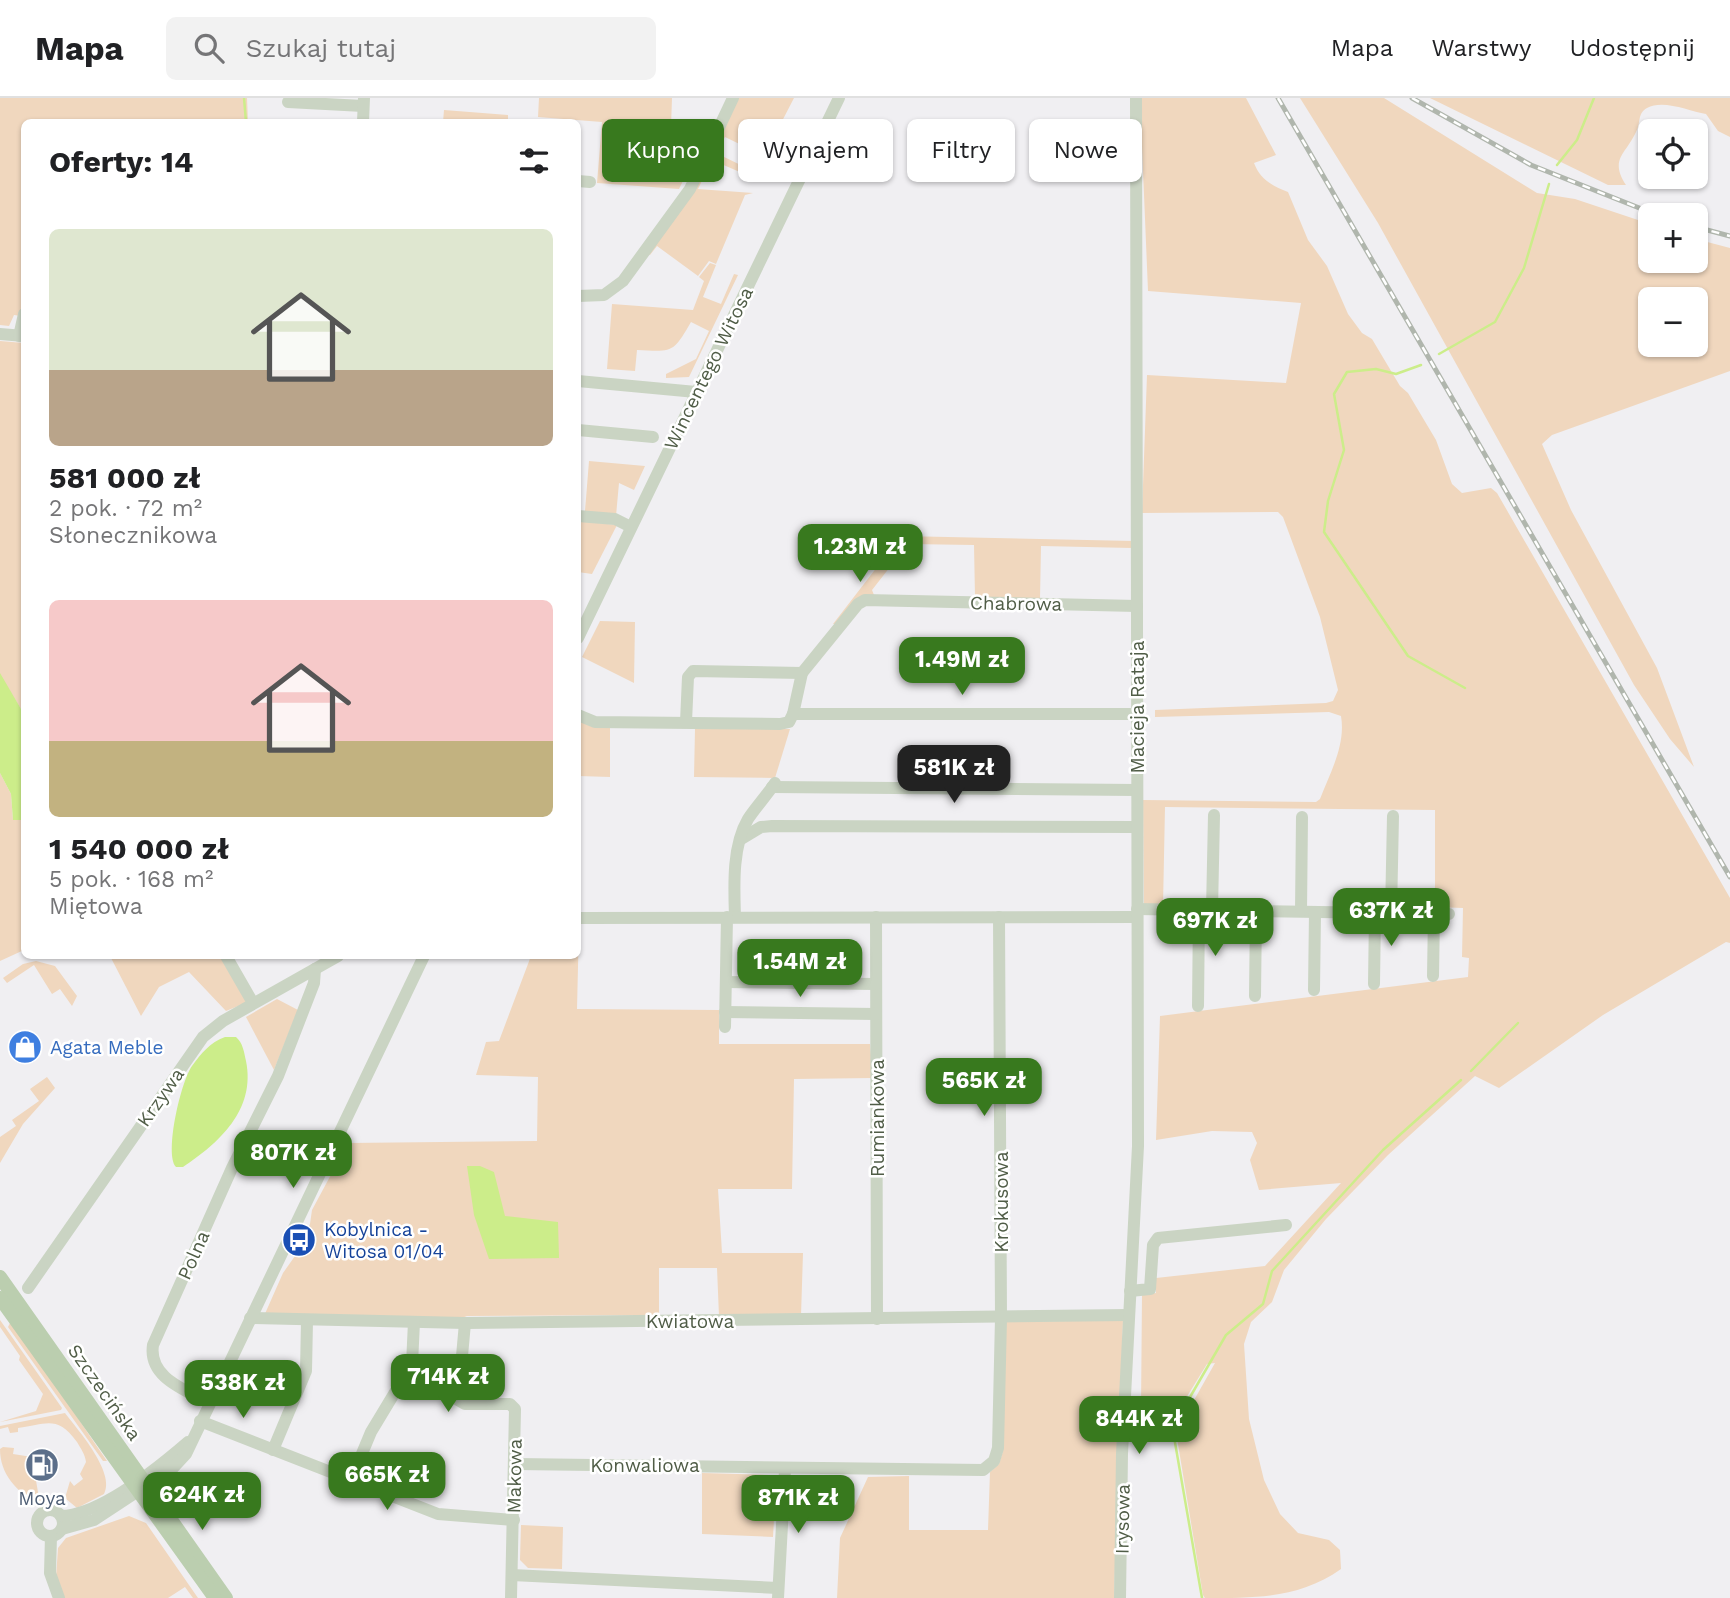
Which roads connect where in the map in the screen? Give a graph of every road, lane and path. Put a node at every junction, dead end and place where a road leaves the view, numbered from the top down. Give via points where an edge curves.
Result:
1 (733, 98) edge
2 (839, 98) edge
3 (1136, 98) edge
4 (288, 102) dead end
5 (364, 102) edge
6 (581, 296) edge
7 (0, 334) edge
8 (21, 336) edge
9 (581, 381) edge
10 (696, 392) junction
11 (581, 430) edge
12 (653, 438) dead end
13 (581, 516) edge
14 (631, 527) junction
15 (1137, 606) junction
16 (581, 632) edge
17 (802, 673) junction
18 (793, 714) junction
19 (1136, 714) junction
20 (581, 716) edge
21 (686, 722) junction
22 (1137, 790) junction
23 (1214, 815) dead end
24 (1302, 817) dead end
25 (1392, 817) dead end
26 (1137, 827) junction
27 (741, 839) junction
28 (1206, 910) junction
29 (1256, 911) junction
30 (1301, 911) junction
31 (1315, 912) junction
32 (1137, 913) junction
33 (1375, 913) junction
34 (1391, 913) junction
35 (1434, 914) junction
36 (1448, 914) dead end
37 (731, 917) junction
38 (876, 917) junction
39 (999, 917) junction
40 (581, 918) edge
41 (228, 959) edge
42 (333, 959) edge
43 (423, 959) edge
44 (315, 969) junction
45 (1433, 976) dead end
46 (726, 982) junction
47 (876, 984) junction
48 (1374, 984) dead end
49 (1314, 990) dead end
50 (1255, 996) dead end
51 (253, 1003) junction
52 (1198, 1006) dead end
53 (725, 1013) junction
54 (876, 1014) junction
55 (725, 1027) dead end
56 (1286, 1225) dead end
57 (0, 1277) edge
58 (28, 1288) dead end
59 (1130, 1291) junction
60 (0, 1298) edge
61 (1129, 1315) junction
62 (250, 1318) junction
63 (1001, 1318) junction
64 (877, 1319) junction
65 (307, 1321) junction
66 (414, 1322) junction
67 (465, 1323) junction
68 (209, 1403) junction
69 (200, 1421) junction
70 (273, 1450) junction
71 (516, 1464) junction
72 (785, 1470) junction
73 (983, 1470) joint
74 (351, 1480) junction
75 (139, 1484) junction
76 (514, 1520) junction
77 (512, 1575) junction
78 (778, 1593) edge
79 (59, 1598) edge
80 (215, 1598) edge
81 (226, 1598) edge
82 (510, 1598) edge
83 (1120, 1598) edge

1 - 6 street via 690,189 623,281 604,295
2 - 10 street, Wincentego Witosa
3 - 15 street, Macieja Rataja
4 - 5 street
7 - 8 street
9 - 10 street
10 - 14 street, Wincentego Witosa
11 - 12 street
13 - 14 street via 615,519
14 - 16 street, Wincentego Witosa
15 - 17 street, Chabrowa via 865,600
15 - 19 street, Macieja Rataja
17 - 18 street, Chabrowa
17 - 21 street via 693,671 688,677
18 - 19 street
18 - 21 street via 789,722 780,724
19 - 22 street, Macieja Rataja
20 - 21 street via 595,722
22 - 26 street, Macieja Rataja
22 - 27 street via 774,785 749,818
23 - 28 street
24 - 30 street
25 - 34 street
26 - 27 street via 772,826
26 - 32 street, Macieja Rataja
27 - 37 street
28 - 29 street
28 - 32 street
28 - 52 street
29 - 30 street
29 - 50 street
30 - 31 street
31 - 33 street
31 - 49 street
32 - 39 street
32 - 59 street, Macieja Rataja via 1138,1146
33 - 34 street
33 - 48 street
34 - 35 street
35 - 36 street
35 - 45 street
37 - 38 street
37 - 40 street
37 - 46 street
38 - 39 street
38 - 47 street, Rumiankowa
39 - 63 street, Krokusowa
41 - 51 street
42 - 44 street, Krzywa
43 - 62 street
44 - 51 street, Krzywa
44 - 68 street, Polna via 314,983 278,1076 153,1345 153,1362 170,1382
46 - 47 street
46 - 53 street
47 - 54 street, Rumiankowa
51 - 58 street, Krzywa via 199,1041
53 - 54 street
53 - 55 street
54 - 64 street, Rumiankowa
56 - 59 street via 1158,1238 1153,1245 1150,1289
57 - 75 main road, Szczecińska
59 - 61 street, Macieja Rataja
60 - 75 main road, Szczecińska
61 - 63 street, Kwiatowa
61 - 83 street, Irysowa
62 - 65 street, Kwiatowa
62 - 68 street
63 - 64 street, Kwiatowa
63 - 73 street, Krokusowa via 998,1448 994,1461
64 - 67 street, Kwiatowa
65 - 66 street, Kwiatowa
65 - 70 street via 306,1371
66 - 67 street, Kwiatowa
66 - 74 street via 412,1364 371,1432
67 - 71 street, Makowa via 457,1397 464,1404 513,1405
68 - 69 street
69 - 70 street
69 - 75 street via 191,1440
70 - 74 street
71 - 72 street, Konwaliowa
71 - 76 street, Makowa
72 - 73 street, Konwaliowa
72 - 78 street
74 - 76 street via 438,1514
75 - 79 street via 94,1520 58,1527 50,1573
75 - 80 main road, Szczecińska
75 - 81 main road, Szczecińska
76 - 77 street, Makowa
77 - 78 street
77 - 82 street, Makowa

